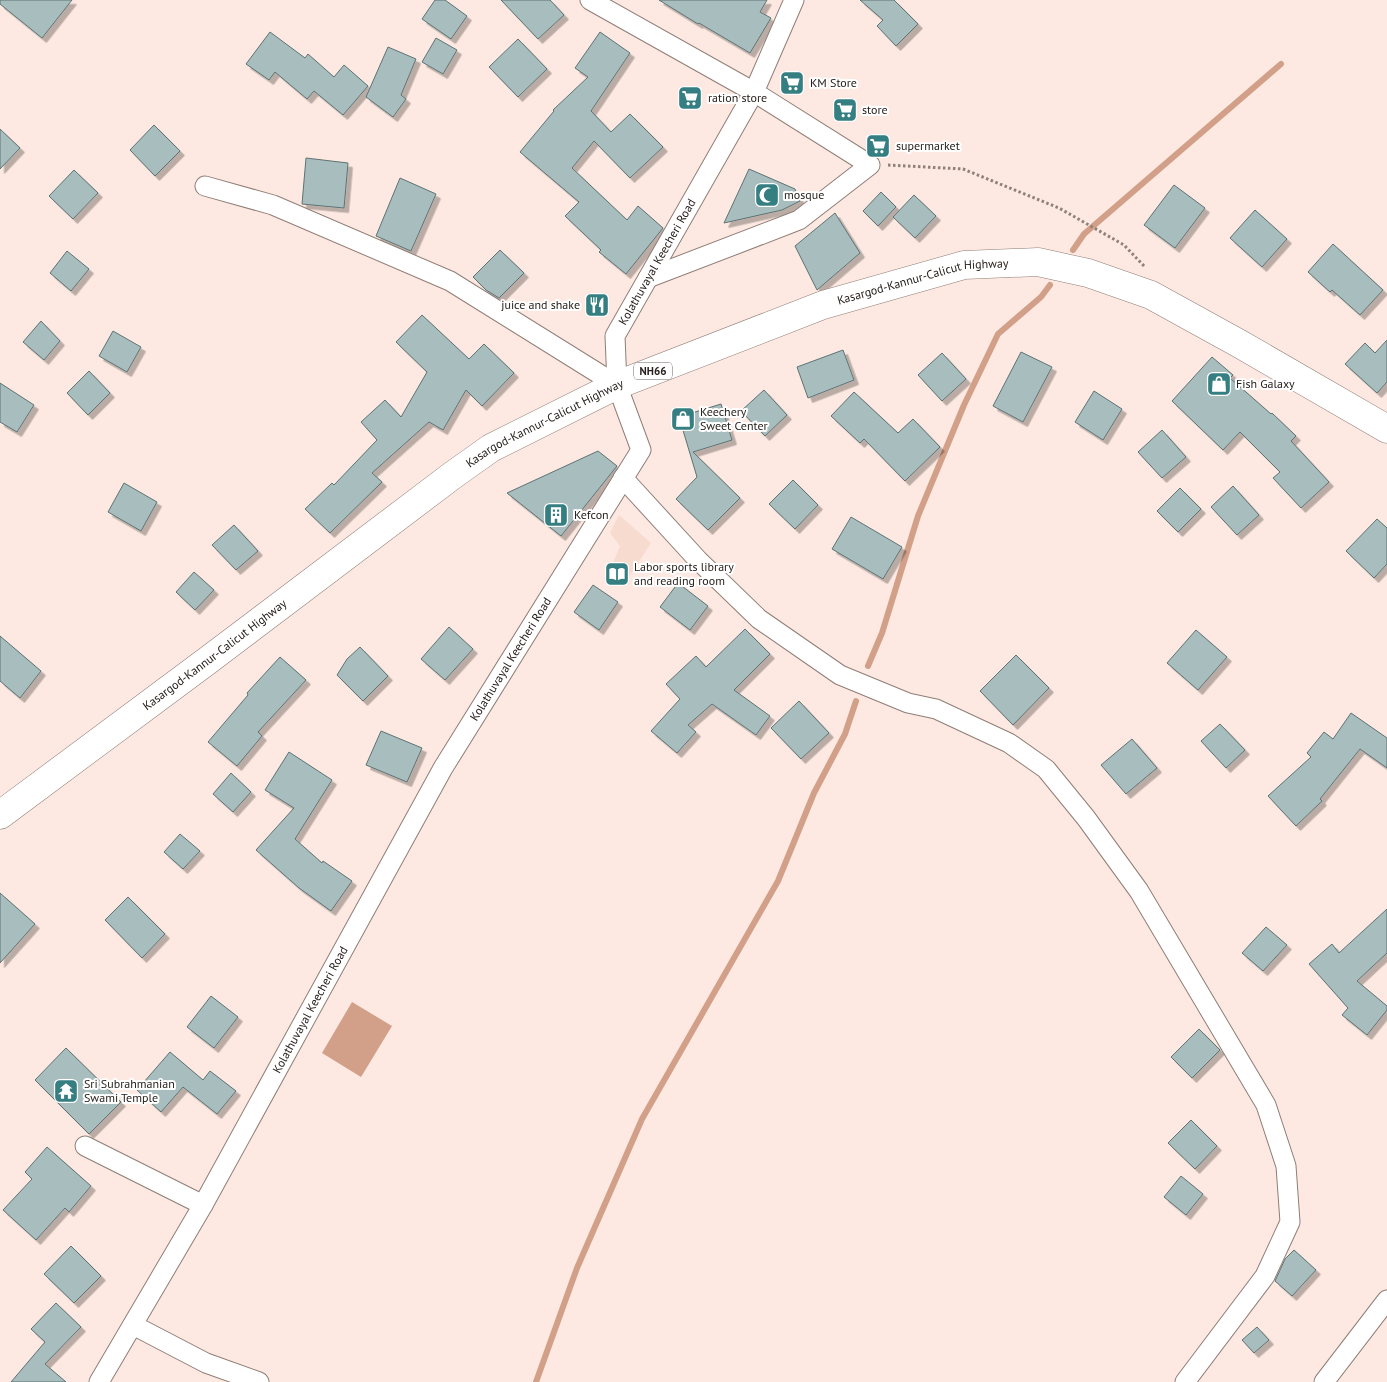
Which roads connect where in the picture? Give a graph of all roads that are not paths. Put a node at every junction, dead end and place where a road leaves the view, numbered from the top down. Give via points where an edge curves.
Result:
1 (590, 0) edge
2 (794, 0) edge
3 (754, 92) junction
4 (205, 186) dead end
5 (648, 278) junction
6 (617, 385) junction
7 (1387, 429) edge
8 (623, 478) junction
9 (0, 815) edge
10 (86, 1146) dead end
11 (203, 1205) junction
12 (1387, 1300) edge
13 (133, 1325) junction
14 (99, 1382) edge
15 (259, 1382) edge
16 (1185, 1382) edge
17 (1324, 1382) edge

1 - 3 street
2 - 3 street, Kolathuvayal Keecheri Road
3 - 5 street, Kolathuvayal Keecheri Road
3 - 5 street via 870,164 799,220
4 - 6 street via 273,205 450,281
5 - 6 street, Kolathuvayal Keecheri Road via 615,336
6 - 7 highway, Kasargod-Kannur-Calicut Highway / NH66 via 822,305 964,265 1038,262 1088,273 1151,295
6 - 8 street, Kolathuvayal Keecheri Road via 641,450
6 - 9 highway, Kasargod-Kannur-Calicut Highway / NH66 via 483,454
8 - 11 street, Kolathuvayal Keecheri Road via 444,768
8 - 16 street via 698,560 759,619 840,675 908,702 936,708 1009,743 1046,769 1139,891 1266,1105 1286,1166 1290,1222 1265,1276
10 - 11 street
11 - 13 street, Kolathuvayal Keecheri Road
12 - 17 street
13 - 14 street, Kolathuvayal Keecheri Road
13 - 15 street via 206,1363

